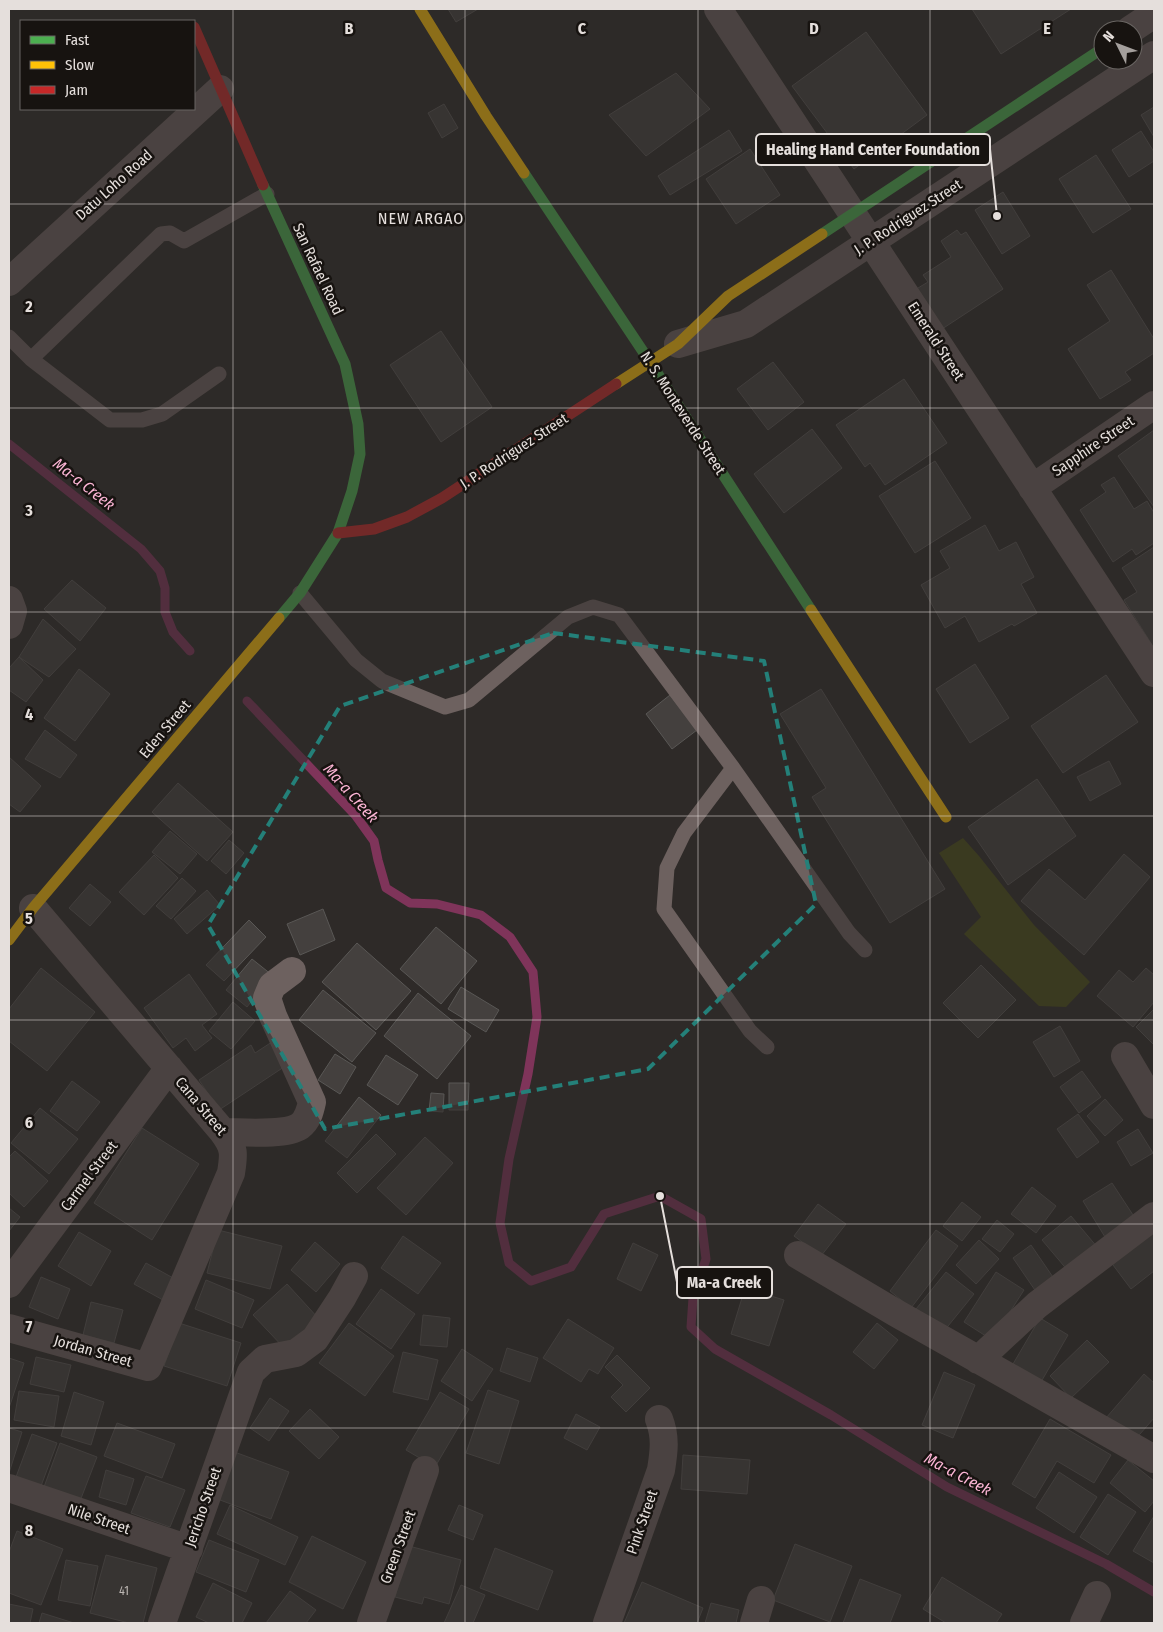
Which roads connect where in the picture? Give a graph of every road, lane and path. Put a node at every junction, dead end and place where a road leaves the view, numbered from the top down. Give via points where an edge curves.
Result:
1 (420, 9) edge
2 (718, 9) edge
3 (1154, 14) edge
4 (1143, 21) edge
5 (195, 29) edge
6 (1154, 54) edge
7 (1093, 55) edge
8 (1073, 68) junction
9 (220, 89) junction
10 (1092, 96) junction
11 (267, 194) junction
12 (852, 213) junction
13 (871, 242) junction
14 (9, 282) edge
15 (9, 337) edge
16 (678, 344) junction
17 (31, 359) junction
18 (650, 362) junction
19 (219, 374) dead end
20 (1154, 405) edge
21 (1032, 488) junction
22 (338, 533) junction
23 (300, 593) junction
24 (9, 600) edge
25 (9, 625) edge
26 (1154, 673) edge
27 (734, 768) junction
28 (946, 817) dead end
29 (33, 908) junction
30 (9, 940) edge
31 (864, 950) dead end
32 (292, 972) dead end
33 (767, 1047) dead end
34 (1124, 1056) dead end
35 (169, 1068) junction
36 (1154, 1105) edge
37 (223, 1132) junction
38 (1154, 1216) edge
39 (798, 1254) dead end
40 (354, 1276) dead end
41 (9, 1284) edge
42 (9, 1328) edge
43 (978, 1360) junction
44 (148, 1366) joint
45 (659, 1419) dead end
46 (1154, 1459) edge
47 (425, 1470) dead end
48 (9, 1488) edge
49 (189, 1549) junction
50 (1097, 1595) dead end
51 (162, 1623) edge
52 (371, 1623) edge
53 (607, 1623) edge
54 (1084, 1623) edge

1 - 18 street, N. S. Monteverde Street via 486,116
2 - 12 street, Emerald Street
3 - 4 street
5 - 9 street, San Rafael Road
6 - 10 street, J. P. Rodriguez Street
7 - 8 street, J. P. Rodriguez Street
8 - 10 street
8 - 12 street, J. P. Rodriguez Street
9 - 11 street, San Rafael Road
9 - 14 street, Datu Loho Road
10 - 13 street, J. P. Rodriguez Street
11 - 17 lane via 184,241 170,234 161,234
11 - 22 street, San Rafael Road via 345,364 352,392 360,454
12 - 13 street, Emerald Street
12 - 16 street, J. P. Rodriguez Street via 728,296
13 - 16 street, J. P. Rodriguez Street via 746,324
13 - 21 street, Emerald Street
15 - 17 lane
16 - 18 street, J. P. Rodriguez Street
17 - 19 lane via 110,420 142,420 162,414
18 - 22 street, J. P. Rodriguez Street via 442,498 407,517 374,529
18 - 28 street, N. S. Monteverde Street
20 - 21 street, Sapphire Street
21 - 26 street, Emerald Street
22 - 23 street, Eden Street
23 - 27 lane via 356,660 382,681 444,707 469,700 568,617 593,607 619,615
23 - 29 street, Eden Street
24 - 25 street via 13,611
27 - 31 lane
27 - 33 lane via 684,833 667,868 664,909 750,1031
29 - 30 street, Eden Street
29 - 35 street, Cana Street
32 - 37 street via 272,986 267,998 312,1102 309,1115 301,1125 287,1131
34 - 36 street
35 - 37 street, Cana Street
35 - 41 street, Carmel Street
37 - 44 street, Cana Street via 231,1143 234,1156 231,1173
38 - 43 street via 1037,1305
39 - 43 street
40 - 49 street, Jericho Street via 315,1338 296,1354 265,1359 252,1372
42 - 44 street, Jordan Street
43 - 46 street
45 - 53 street, Pink Street via 664,1433 661,1470
47 - 52 street, Green Street
48 - 49 street, Nile Street
49 - 51 street, Jericho Street
50 - 54 street

